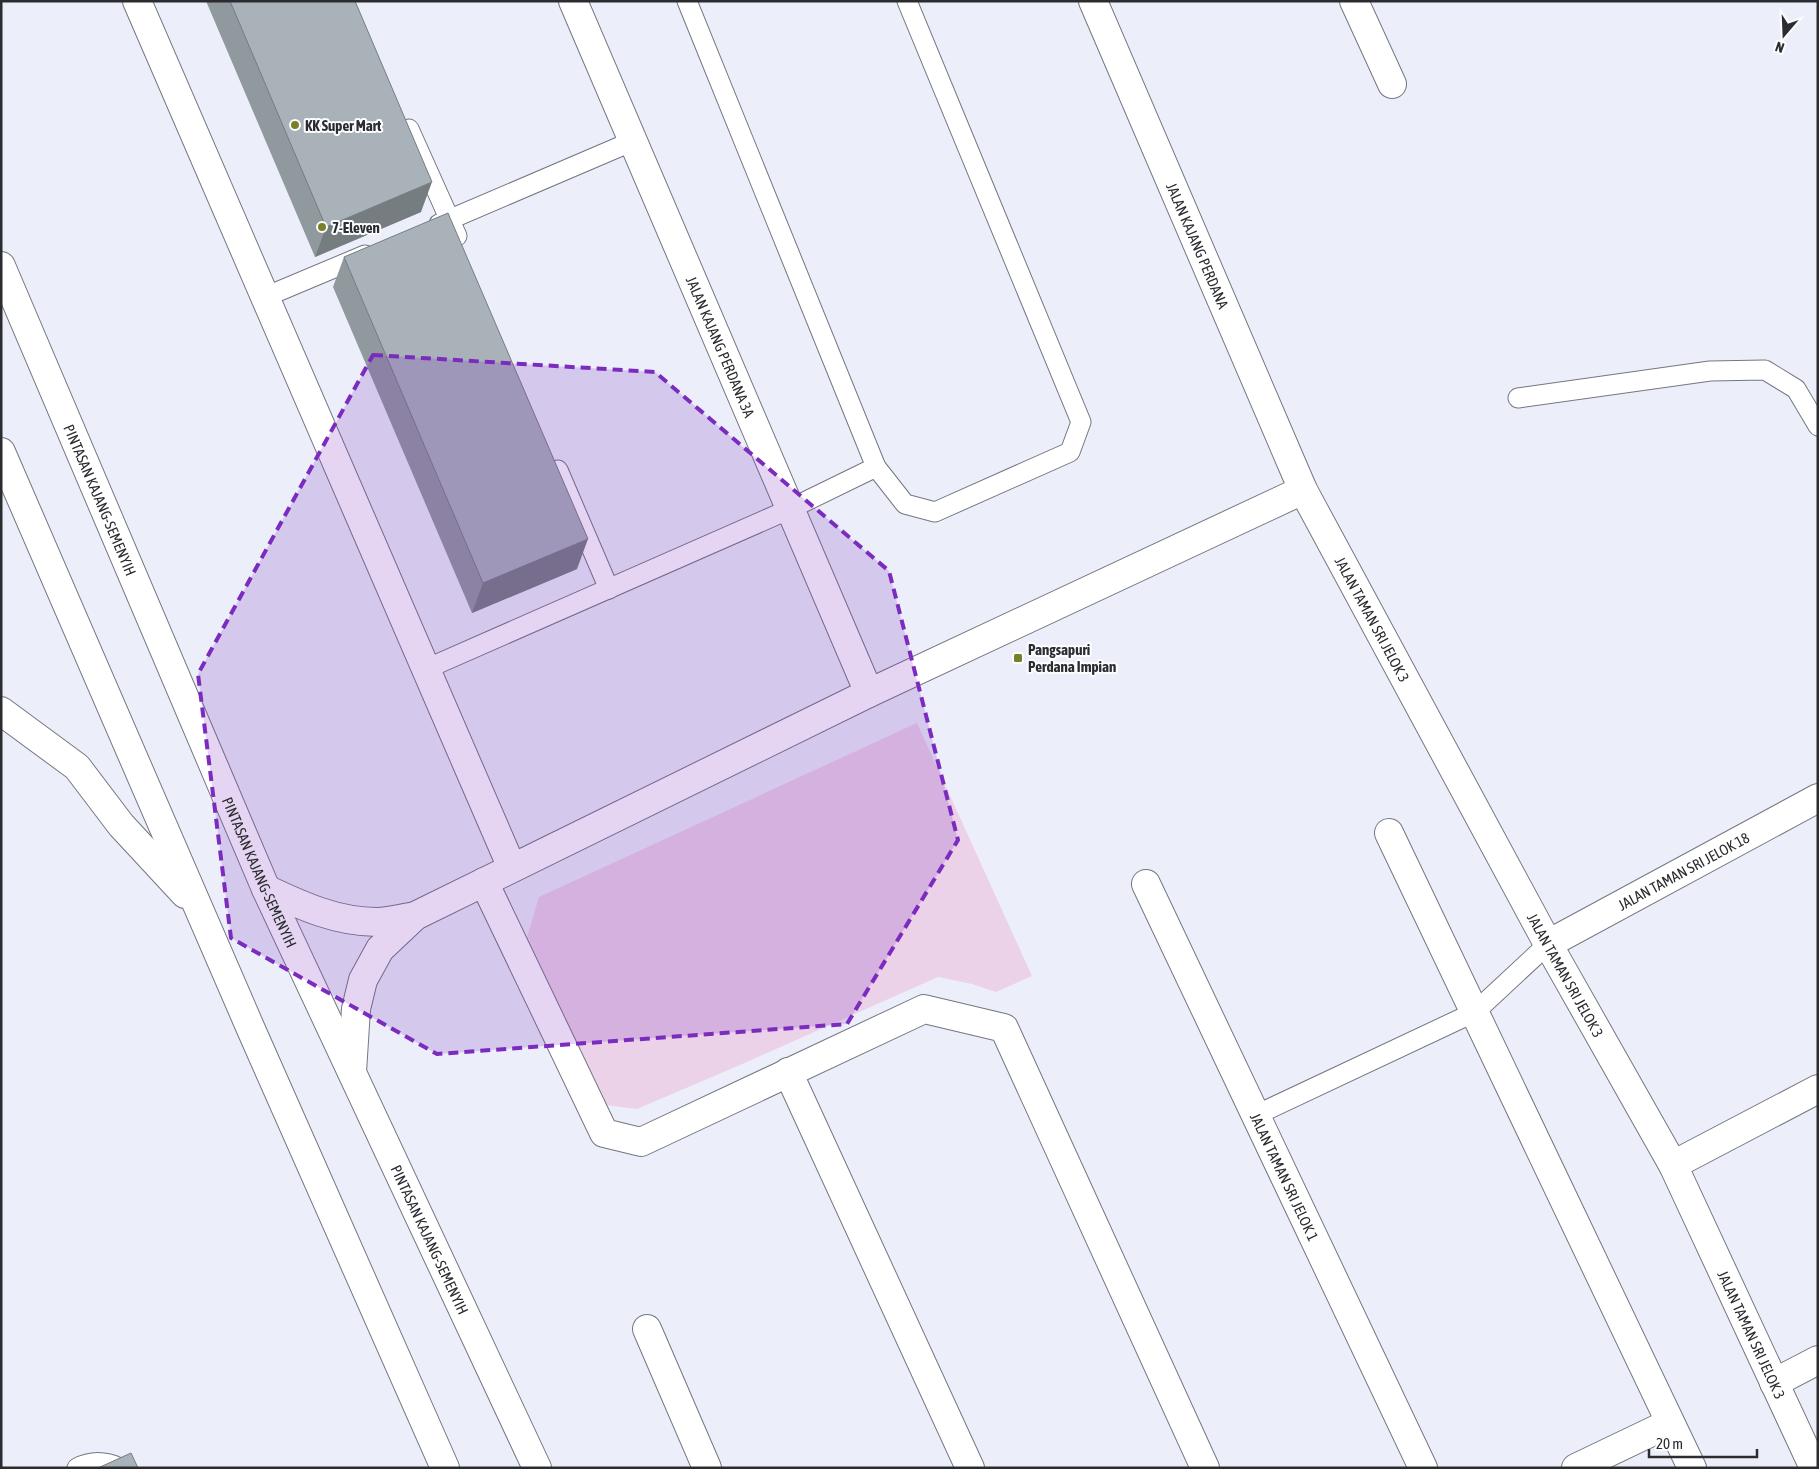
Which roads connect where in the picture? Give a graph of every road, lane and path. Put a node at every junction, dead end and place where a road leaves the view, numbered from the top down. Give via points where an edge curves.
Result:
1 (137, 1) edge
2 (573, 1) edge
3 (687, 1) edge
4 (907, 1) edge
5 (1093, 1) edge
6 (1354, 1) edge
7 (1392, 84) dead end
8 (400, 110) edge
9 (633, 141) junction
10 (450, 219) junction
11 (423, 230) edge
12 (379, 249) edge
13 (465, 255) edge
14 (1, 266) edge
15 (265, 297) junction
16 (1518, 398) dead end
17 (1818, 426) edge
18 (1, 452) edge
19 (551, 453) edge
20 (876, 467) junction
21 (1303, 490) junction
22 (790, 509) junction
23 (609, 588) junction
24 (426, 669) junction
25 (869, 693) junction
26 (1, 710) edge
27 (1818, 798) edge
28 (1389, 833) dead end
29 (512, 868) junction
30 (484, 882) junction
31 (1146, 884) dead end
32 (266, 889) junction
33 (200, 910) junction
34 (415, 916) junction
35 (1548, 944) junction
36 (1475, 1012) junction
37 (352, 1072) junction
38 (788, 1072) junction
39 (1818, 1089) edge
40 (1256, 1115) junction
41 (1673, 1165) junction
42 (647, 1329) dead end
43 (1818, 1360) edge
44 (1774, 1383) junction
45 (1670, 1423) junction
46 (77, 1468) edge
47 (120, 1468) edge
48 (445, 1468) edge
49 (537, 1468) edge
50 (708, 1468) edge
51 (970, 1468) edge
52 (1205, 1468) edge
53 (1424, 1468) edge
54 (1576, 1468) edge
55 (1692, 1468) edge
56 (1814, 1468) edge

1 - 15 main road
2 - 9 main road, JALAN KAJANG PERDANA 3A
3 - 20 lane
4 - 20 lane via 1081,422 1070,452 935,512 905,504
5 - 21 main road, JALAN KAJANG PERDANA
6 - 7 main road
8 - 10 lane
9 - 10 lane
9 - 22 main road, JALAN KAJANG PERDANA 3A
10 - 11 lane
10 - 13 lane
12 - 15 lane
14 - 32 main road, PINTASAN KAJANG-SEMENYIH
15 - 24 main road
16 - 17 lane via 1710,371 1765,370 1796,389
18 - 33 main road
19 - 23 lane
20 - 22 lane
21 - 25 main road
21 - 35 main road, JALAN TAMAN SRI JELOK 3
22 - 23 lane
22 - 25 main road, JALAN KAJANG PERDANA 3A
23 - 24 lane
24 - 29 main road
25 - 29 main road
26 - 33 main road via 77,766 121,824
27 - 35 main road, JALAN TAMAN SRI JELOK 18
28 - 36 main road
29 - 30 main road
30 - 34 main road
30 - 38 main road via 604,1133 641,1142
31 - 40 main road, JALAN TAMAN SRI JELOK 1
32 - 34 main road via 304,907 342,919 378,922
32 - 37 main road, PINTASAN KAJANG-SEMENYIH
33 - 48 main road
34 - 37 main road via 380,949 363,980 356,1009
35 - 36 lane
35 - 41 main road, JALAN TAMAN SRI JELOK 3
36 - 40 lane
36 - 45 main road
37 - 49 main road, PINTASAN KAJANG-SEMENYIH
38 - 51 main road
38 - 52 main road via 924,1009 1004,1028
39 - 41 main road
40 - 53 main road, JALAN TAMAN SRI JELOK 1
41 - 44 main road, JALAN TAMAN SRI JELOK 3
42 - 50 main road
43 - 44 main road
44 - 56 main road, JALAN TAMAN SRI JELOK 3
45 - 54 main road
45 - 55 main road
46 - 47 lane via 98,1461

